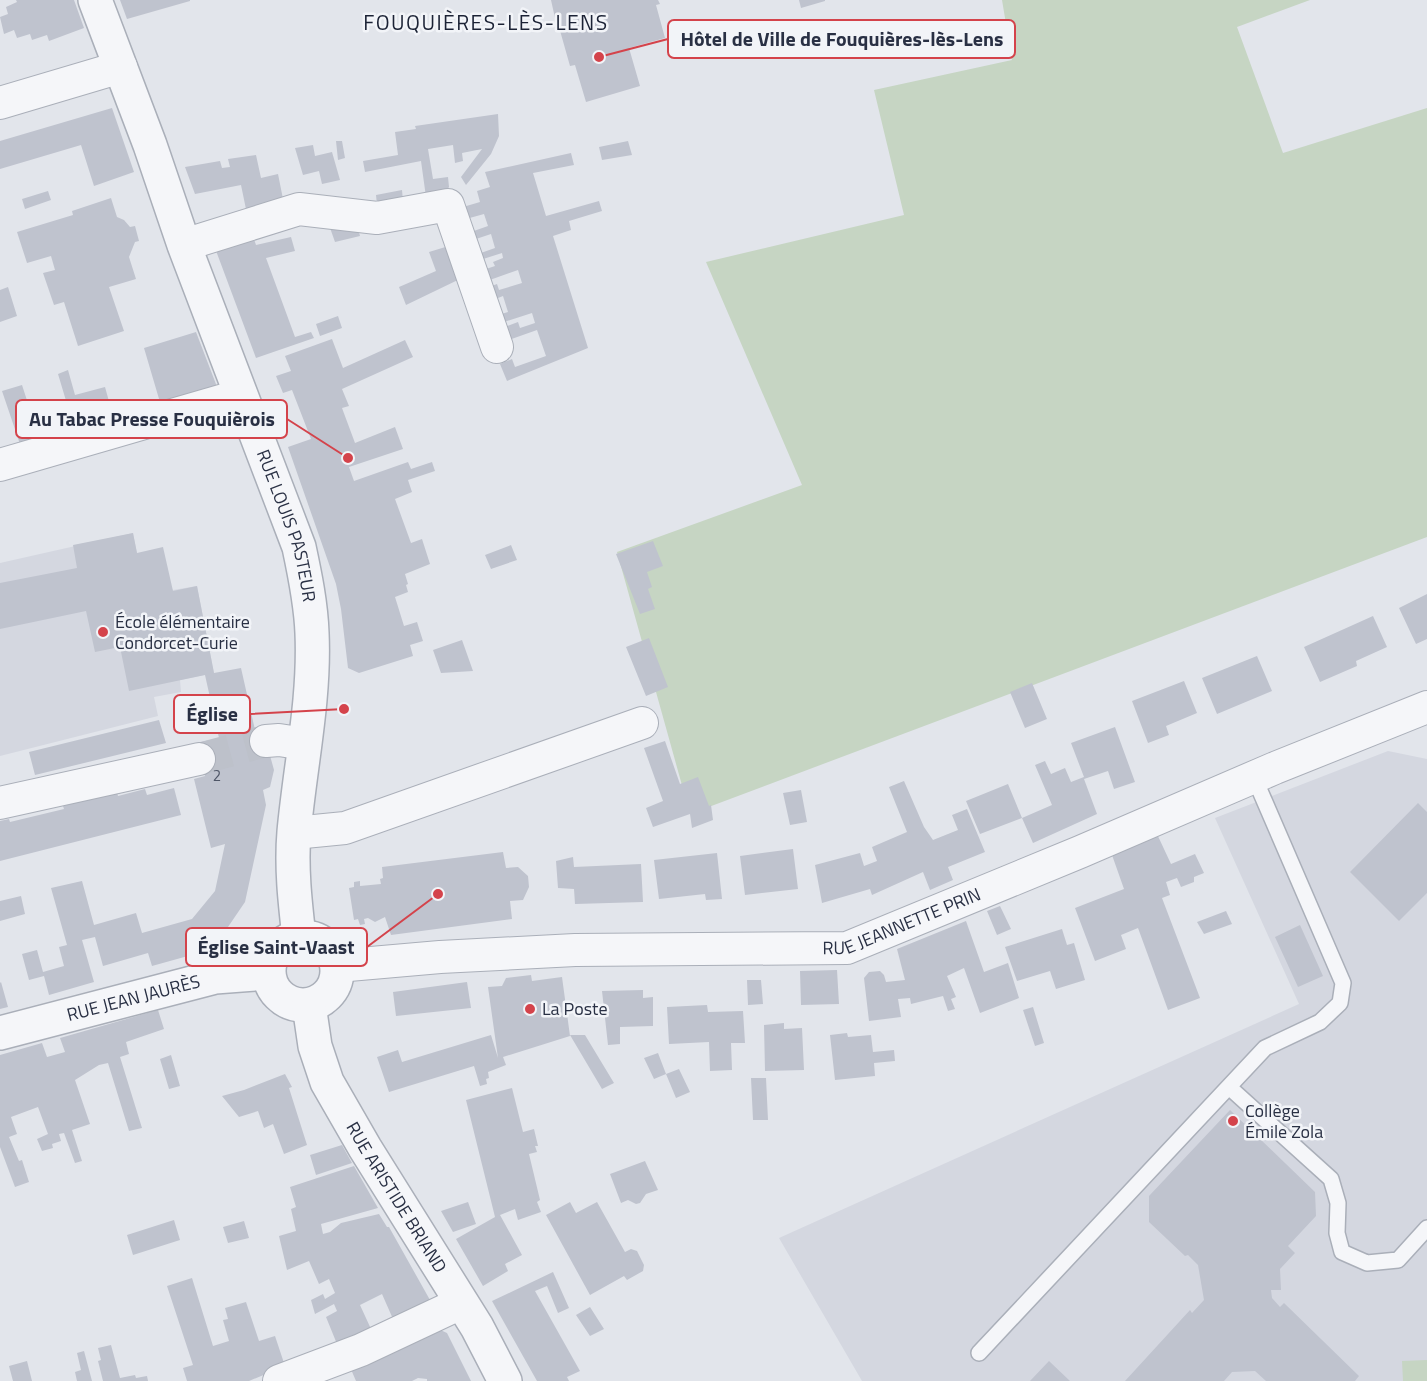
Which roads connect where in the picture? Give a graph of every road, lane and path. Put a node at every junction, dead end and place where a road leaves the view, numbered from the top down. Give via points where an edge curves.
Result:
1 (95, 0) edge
2 (121, 67) junction
3 (0, 103) edge
4 (184, 245) junction
5 (497, 347) dead end
6 (241, 395) junction
7 (0, 465) edge
8 (1427, 707) edge
9 (642, 723) dead end
10 (266, 741) tunnel mouth
11 (305, 744) junction
12 (199, 759) tunnel mouth
13 (1254, 777) junction
14 (0, 803) edge
15 (294, 833) junction
16 (299, 937) junction
17 (337, 966) junction
18 (268, 972) junction
19 (309, 1005) junction
20 (0, 1033) edge
21 (1229, 1087) junction
22 (1427, 1228) edge
23 (461, 1303) junction
24 (979, 1353) dead end
25 (279, 1381) edge
26 (505, 1381) edge

1 - 2 street, RUE LOUIS PASTEUR
2 - 3 street
2 - 4 street, RUE LOUIS PASTEUR
4 - 5 street via 298,209 377,218 448,205
4 - 6 street, RUE LOUIS PASTEUR
6 - 7 street
6 - 11 street, RUE LOUIS PASTEUR via 299,547 307,588 312,668
8 - 13 street, RUE JEANNETTE PRIN
9 - 15 street via 345,828
10 - 11 street
11 - 15 street, RUE LOUIS PASTEUR
12 - 14 street
13 - 17 street, RUE JEANNETTE PRIN via 847,948 575,950
13 - 21 lane via 1343,983 1340,1003 1327,1016 1265,1048
15 - 16 street, RUE LOUIS PASTEUR via 293,880
16 - 17 street via 320,940 334,955
16 - 18 street via 280,944 273,952
17 - 19 street via 332,991
18 - 19 street via 277,994 286,1001
18 - 20 street, RUE JEAN JAURÈS via 215,978
19 - 23 street, RUE ARISTIDE BRIAND via 315,1046 327,1082
21 - 22 lane via 1331,1179 1338,1203 1337,1233 1342,1252 1367,1263 1398,1260
21 - 24 lane
23 - 25 street via 361,1350
23 - 26 street, RUE ARISTIDE BRIAND

